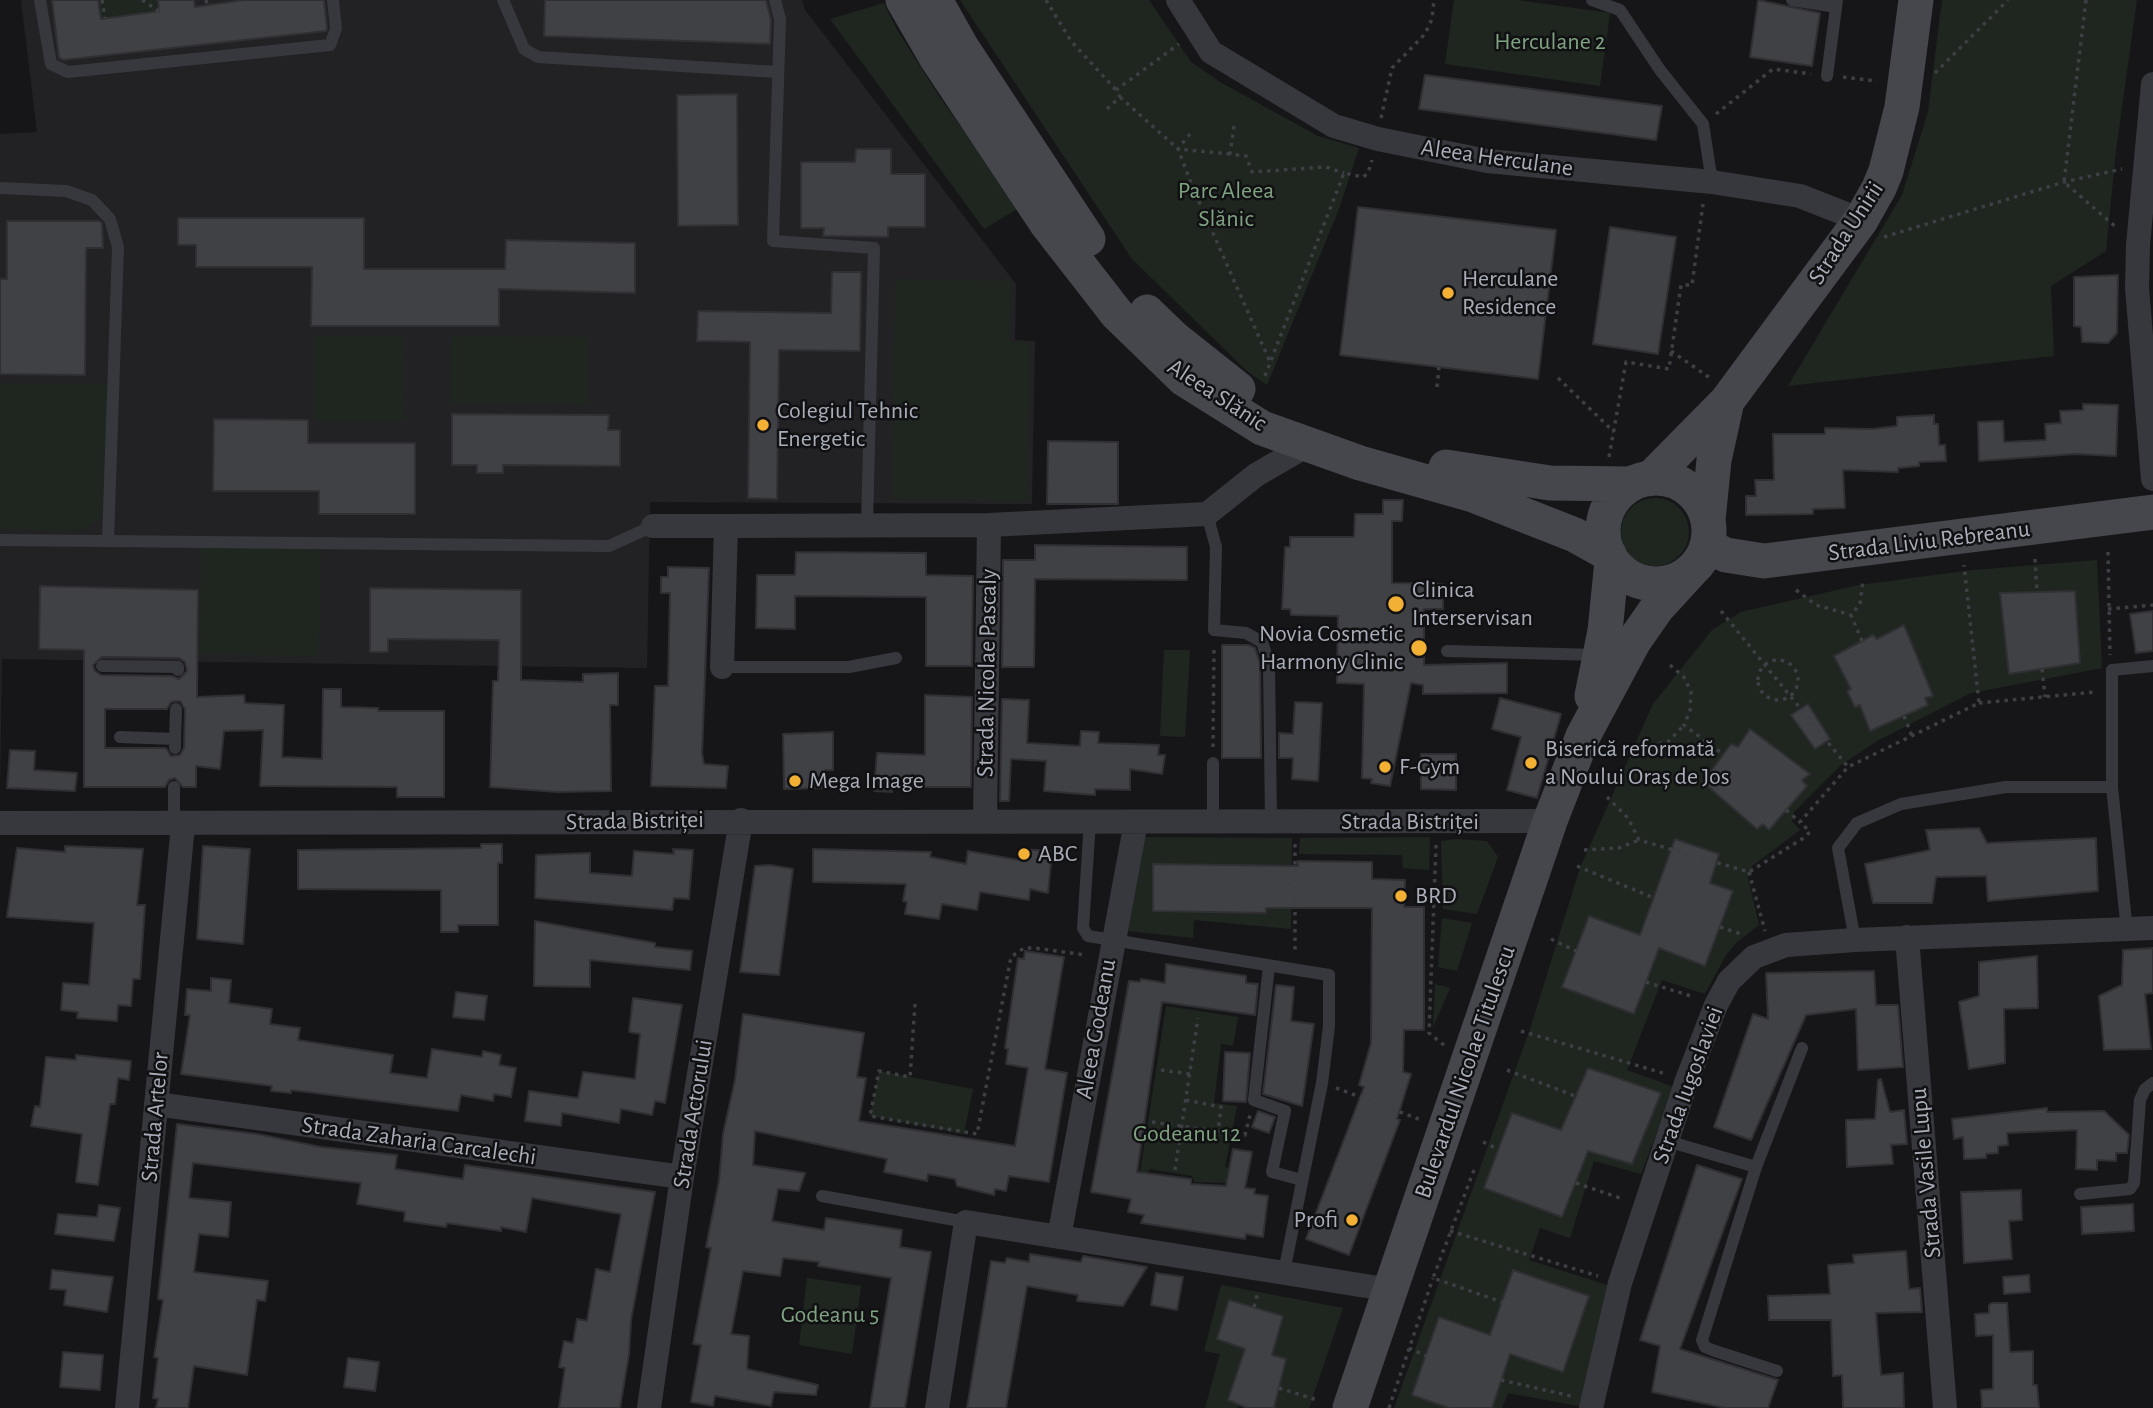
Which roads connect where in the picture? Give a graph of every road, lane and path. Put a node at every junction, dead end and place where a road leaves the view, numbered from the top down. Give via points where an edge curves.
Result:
1 (40, 0) edge
2 (102, 0) edge
3 (142, 0) edge
4 (333, 0) edge
5 (503, 0) edge
6 (775, 0) edge
7 (903, 0) edge
8 (935, 0) edge
9 (1046, 0) edge
10 (1178, 0) edge
11 (1434, 0) edge
12 (1592, 0) edge
13 (1792, 0) edge
14 (1916, 0) edge
15 (2008, 0) edge
16 (2086, 0) edge
17 (1836, 3) edge
18 (159, 11) dead end
19 (105, 18) dead end
20 (1198, 31) junction
21 (777, 72) junction
22 (1826, 76) junction
23 (1931, 78) dead end
24 (1878, 81) dead end
25 (2153, 85) edge
26 (1116, 90) junction
27 (1120, 97) junction
28 (1107, 109) dead end
29 (1703, 124) junction
30 (1234, 126) dead end
31 (1190, 134) dead end
32 (1378, 139) junction
33 (1178, 149) junction
34 (1230, 154) junction
35 (2148, 164) edge
36 (1344, 173) junction
37 (1709, 181) junction
38 (2064, 182) junction
39 (0, 188) edge
40 (1182, 188) dead end
41 (1193, 188) junction
42 (1216, 189) dead end
43 (1870, 229) junction
44 (2138, 245) junction
45 (2145, 288) edge
46 (1671, 351) junction
47 (1270, 364) junction
48 (1439, 367) dead end
49 (1265, 376) dead end
50 (1558, 378) dead end
51 (1437, 387) dead end
52 (1721, 391) junction
53 (1614, 432) junction
54 (1306, 446) junction
55 (1630, 474) junction
56 (2153, 479) edge
57 (2153, 512) edge
58 (1207, 514) junction
59 (989, 524) junction
60 (867, 525) junction
61 (726, 526) junction
62 (653, 527) joint
63 (0, 540) edge
64 (108, 541) junction
65 (1702, 546) junction
66 (2108, 552) dead end
67 (1610, 558) junction
68 (2035, 559) dead end
69 (1964, 565) dead end
70 (1863, 580) dead end
71 (1796, 590) dead end
72 (2037, 592) dead end
73 (2153, 605) edge
74 (2108, 609) junction
75 (1721, 611) dead end
76 (1851, 615) junction
77 (1214, 630) junction
78 (1862, 641) dead end
79 (1447, 651) dead end
80 (1600, 655) junction
81 (896, 658) dead end
82 (102, 666) dead end
83 (1670, 666) dead end
84 (1766, 666) junction
85 (2153, 666) edge
86 (722, 667) joint
87 (2042, 669) dead end
88 (178, 670) dead end
89 (2112, 670) junction
90 (1789, 695) junction
91 (2045, 697) junction
92 (1979, 702) junction
93 (176, 709) dead end
94 (1904, 716) dead end
95 (1684, 724) junction
96 (1583, 736) junction
97 (1912, 736) junction
98 (120, 737) dead end
99 (1626, 753) dead end
100 (1723, 754) dead end
101 (1213, 763) joint
102 (1848, 768) junction
103 (174, 787) dead end
104 (2112, 787) junction
105 (1608, 797) dead end
106 (1786, 810) dead end
107 (741, 820) junction
108 (985, 821) junction
109 (1090, 821) junction
110 (1213, 821) junction
111 (1283, 821) junction
112 (1550, 821) junction
113 (1800, 821) junction
114 (1136, 822) junction
115 (0, 823) edge
116 (178, 825) junction
117 (1436, 839) dead end
118 (1639, 840) junction
119 (1584, 850) dead end
120 (1577, 866) dead end
121 (1749, 872) junction
122 (1654, 898) dead end
123 (2153, 928) edge
124 (2127, 931) junction
125 (1907, 937) junction
126 (1551, 939) dead end
127 (1855, 940) junction
128 (1110, 949) junction
129 (1769, 950) junction
130 (1576, 951) dead end
131 (1269, 965) junction
132 (1295, 970) junction
133 (1646, 982) dead end
134 (915, 1004) dead end
135 (1716, 1004) junction
136 (1198, 1018) dead end
137 (1521, 1031) dead end
138 (1802, 1048) dead end
139 (1451, 1050) dead end
140 (1161, 1070) dead end
141 (1507, 1070) dead end
142 (1190, 1074) junction
143 (1687, 1080) junction
144 (1322, 1083) junction
145 (2153, 1083) edge
146 (1576, 1097) dead end
147 (1186, 1100) junction
148 (1254, 1100) junction
149 (156, 1104) junction
150 (1152, 1122) dead end
151 (1426, 1122) dead end
152 (1182, 1127) junction
153 (1218, 1132) junction
154 (1667, 1141) junction
155 (1483, 1142) dead end
156 (1499, 1149) dead end
157 (1756, 1167) junction
158 (1175, 1170) dead end
159 (1474, 1170) dead end
160 (682, 1177) junction
161 (1302, 1180) junction
162 (1576, 1182) dead end
163 (2080, 1194) dead end
164 (822, 1196) dead end
165 (1645, 1207) junction
166 (966, 1223) junction
167 (1450, 1231) junction
168 (1059, 1237) junction
169 (1284, 1272) junction
170 (1433, 1278) junction
171 (1620, 1283) junction
172 (1391, 1290) junction
173 (1258, 1292) dead end
174 (1502, 1302) dead end
175 (1254, 1307) dead end
176 (1409, 1348) junction
177 (1426, 1356) dead end
178 (1777, 1371) dead end
179 (1501, 1380) dead end
180 (1279, 1388) dead end
181 (1317, 1400) dead end
182 (1591, 1404) edge
183 (127, 1408) edge
184 (649, 1408) edge
185 (937, 1408) edge
186 (1350, 1408) edge
187 (1389, 1408) edge
188 (1945, 1408) edge

1 - 4 lane via 51,64 68,72 330,45 336,29
2 - 19 path
3 - 18 path
5 - 21 lane via 524,49 538,57
6 - 21 lane via 780,19
7 - 54 main road, Aleea Slănic via 1047,224 1117,314 1184,379 1262,428
8 - 55 main road, Aleea Slănic via 1099,254 1150,316 1222,379 1314,428 1478,474 1550,483
9 - 26 path via 1071,41
10 - 20 street, Aleea Herculane
11 - 32 path via 1425,34 1392,68
12 - 29 lane via 1620,10
13 - 17 lane
14 - 43 main road, Strada Unirii via 1904,94
15 - 23 path
16 - 38 path
17 - 22 lane
20 - 26 path
20 - 32 street, Aleea Herculane via 1211,52 1222,59 1334,126
21 - 60 lane via 774,241 874,248
22 - 24 path
22 - 29 path via 1773,69
25 - 35 street
26 - 27 path
27 - 28 path
27 - 33 path
29 - 37 lane
30 - 34 path
31 - 33 path
32 - 36 path via 1368,173 1363,177
32 - 37 street, Aleea Herculane via 1487,161
33 - 34 path
33 - 41 path
34 - 36 path via 1246,156 1252,172 1326,167
35 - 38 path
35 - 44 street
36 - 47 path
37 - 43 street, Aleea Herculane via 1800,196
37 - 46 path via 1692,285 1681,285
38 - 43 path
38 - 44 path
39 - 64 lane via 66,191 92,200 110,219 118,247
40 - 41 path
41 - 42 path
41 - 47 path
43 - 52 main road, Strada Unirii
44 - 45 street
45 - 56 street
46 - 52 path
46 - 53 path via 1669,369 1626,362
47 - 49 path
48 - 51 path
50 - 53 path
52 - 55 main road, Strada Unirii
52 - 65 main road, Strada Unirii
53 - 55 path
54 - 58 street via 1256,475
54 - 67 main road, Aleea Slănic via 1472,495 1576,535
55 - 65 main road via 1672,480 1691,491 1702,504
55 - 67 main road via 1607,510 1603,531
57 - 65 main road, Strada Liviu Rebreanu via 1764,561
58 - 59 street
58 - 77 lane via 1216,547
59 - 60 street
59 - 108 street, Strada Nicolae Pascaly
60 - 61 street
61 - 62 street
61 - 86 street
62 - 64 lane via 609,546
63 - 64 lane
65 - 67 main road via 1672,582 1651,584 1630,577
65 - 96 main road, Bulevardul Nicolae Titulescu via 1634,641
66 - 74 path
67 - 80 main road, Bulevardul Nicolae Titulescu
68 - 72 path
69 - 92 path
70 - 76 path via 1860,604
71 - 76 path via 1816,605
73 - 74 path
74 - 89 path
75 - 84 path
76 - 78 path
77 - 101 path
77 - 111 lane via 1246,633 1262,642 1269,663
79 - 80 lane
80 - 96 main road, Bulevardul Nicolae Titulescu
81 - 86 lane via 849,667
82 - 88 lane
83 - 95 path via 1684,677 1691,692
84 - 90 path
84 - 90 path via 1758,676 1762,695 1778,699
84 - 90 path via 1786,661 1793,666 1798,684
85 - 89 lane
87 - 91 path
89 - 91 path via 2095,693
89 - 104 lane
90 - 102 path
91 - 92 path
92 - 97 path
93 - 98 lane via 175,744
94 - 97 path
95 - 99 path via 1669,741
95 - 100 path
96 - 112 main road, Bulevardul Nicolae Titulescu
97 - 102 path
101 - 110 lane
102 - 113 path
103 - 116 lane
104 - 124 lane
104 - 127 lane via 2006,787 1901,804 1857,823 1838,848
105 - 118 path via 1629,818
106 - 113 path
107 - 108 street, Strada Bistriței
107 - 116 street, Strada Bistriței
107 - 160 street, Strada Actorului
108 - 109 street, Strada Bistriței
109 - 114 street, Strada Bistriței
109 - 128 lane via 1083,928
110 - 111 street, Strada Bistriței
110 - 114 street, Strada Bistriței
111 - 112 street, Strada Bistriței
111 - 132 path
112 - 172 main road, Bulevardul Nicolae Titulescu
113 - 121 path via 1810,832
114 - 128 street, Aleea Godeanu
115 - 116 street, Strada Bistriței
116 - 149 street, Strada Artelor
117 - 139 path via 1429,1033
118 - 119 path via 1619,848
118 - 121 path
120 - 122 path
121 - 129 path
123 - 124 street, Strada Iugoslaviei
124 - 125 street, Strada Iugoslaviei
125 - 127 street, Strada Iugoslaviei
125 - 188 street, Strada Vasile Lupu
126 - 130 path
127 - 129 street, Strada Iugoslaviei
128 - 131 lane
128 - 134 path via 1024,948 1011,957 976,1134 870,1116 879,1071 909,1077
128 - 168 street, Aleea Godeanu
129 - 135 street, Strada Iugoslaviei via 1729,981
131 - 132 lane
131 - 148 lane
132 - 144 lane via 1329,975
133 - 135 path
135 - 143 street, Strada Iugoslaviei
136 - 142 path
137 - 143 path
138 - 157 lane
140 - 142 path
141 - 146 path
142 - 147 path
143 - 154 street, Strada Iugoslaviei
144 - 151 path
144 - 161 lane
145 - 163 lane via 2140,1100 2134,1183 2130,1189
147 - 152 path
147 - 153 path via 1221,1107
148 - 153 path via 1245,1135
148 - 161 lane via 1285,1111 1272,1172
149 - 160 street, Strada Zaharia Carcalechi
149 - 183 street, Strada Artelor
150 - 152 path
152 - 153 path
152 - 158 path
154 - 157 lane
154 - 165 street, Strada Iugoslaviei
155 - 156 path
157 - 178 lane via 1702,1340 1705,1347
159 - 167 path
160 - 184 street, Strada Actorului
161 - 169 lane
162 - 165 path
164 - 166 lane
165 - 171 street, Strada Iugoslaviei
166 - 168 street
166 - 185 street
167 - 170 path
167 - 171 path
168 - 169 street
169 - 172 street
170 - 174 path
170 - 176 path
171 - 182 street, Strada Iugoslaviei
172 - 186 main road, Bulevardul Nicolae Titulescu
173 - 175 path
176 - 177 path
176 - 187 path
179 - 182 path
180 - 181 path

